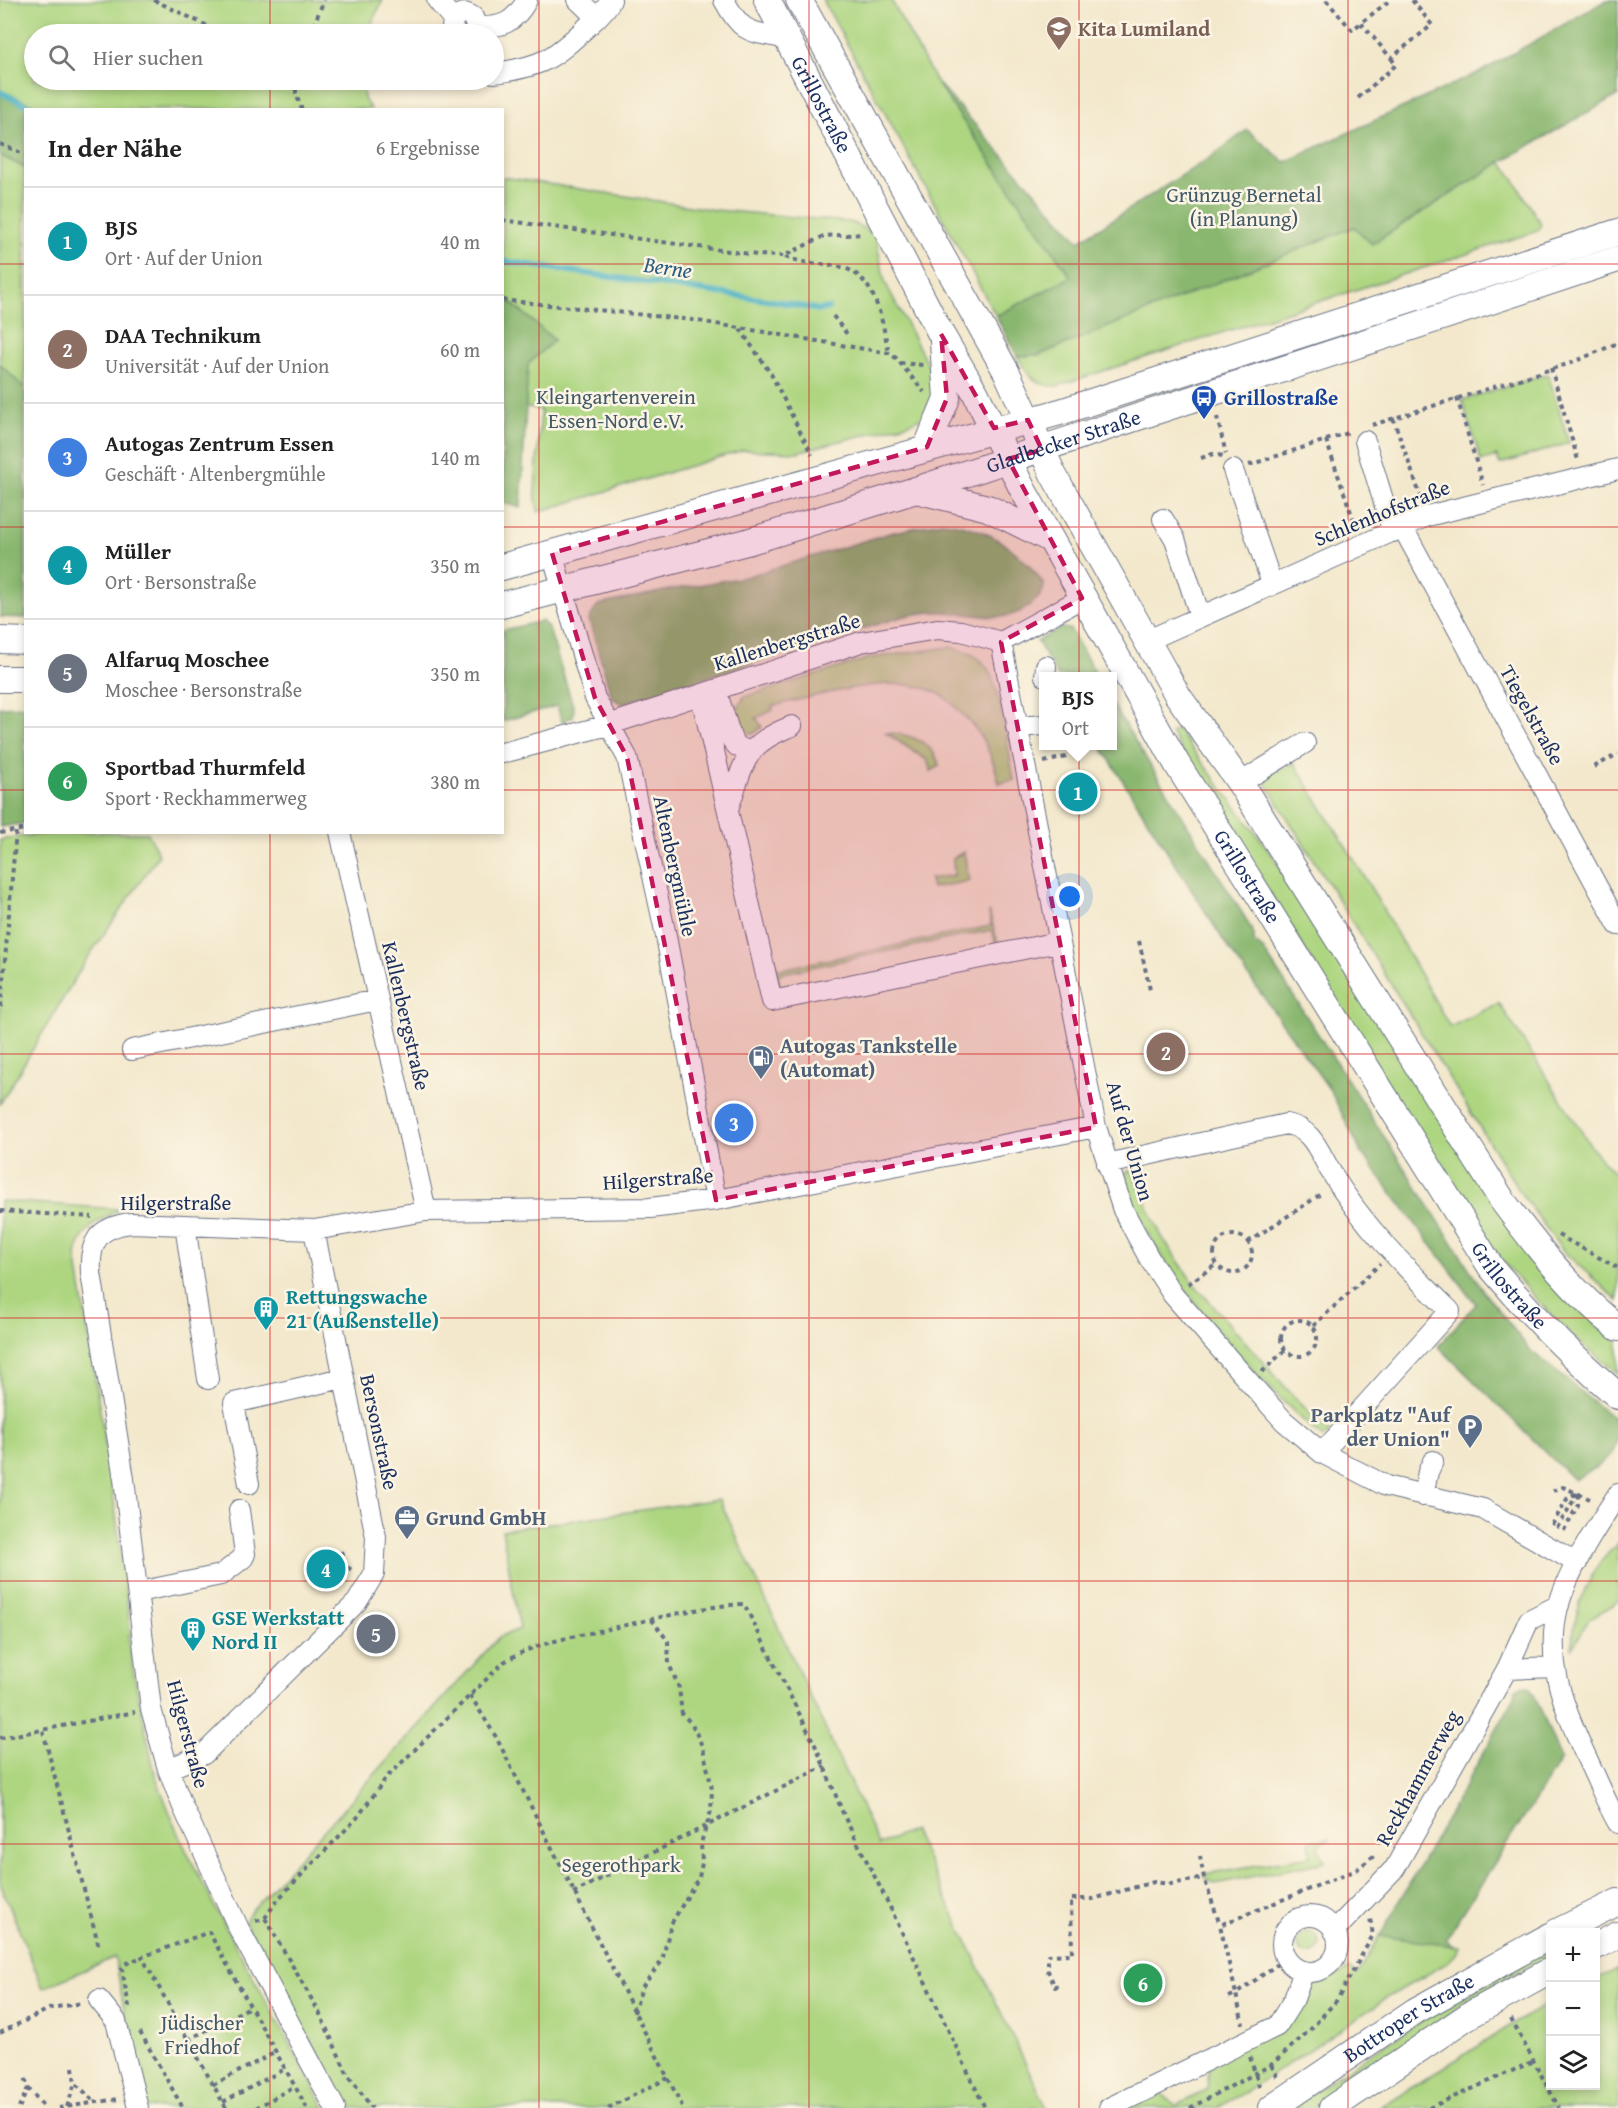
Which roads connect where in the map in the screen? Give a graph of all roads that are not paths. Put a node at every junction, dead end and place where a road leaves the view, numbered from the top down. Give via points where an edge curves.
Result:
1 (437, 0) edge
2 (527, 0) edge
3 (578, 0) edge
4 (611, 0) edge
5 (724, 0) edge
6 (767, 0) edge
7 (799, 0) edge
8 (597, 18) junction
9 (467, 22) edge
10 (788, 39) junction
11 (504, 71) edge
12 (1618, 232) edge
13 (1618, 259) edge
14 (942, 334) junction
15 (1028, 420) junction
16 (994, 428) junction
17 (1360, 434) road end
18 (927, 447) junction
19 (1042, 450) junction
20 (1008, 459) junction
21 (1230, 464) road end
22 (1618, 469) edge
23 (916, 490) junction
24 (1163, 519) dead end
25 (1398, 530) junction
26 (1050, 539) junction
27 (552, 553) junction
28 (504, 566) edge
29 (1272, 584) junction
30 (563, 590) junction
31 (1082, 598) junction
32 (504, 604) edge
33 (1200, 616) junction
34 (0, 640) edge
35 (24, 641) edge
36 (1146, 641) junction
37 (1001, 642) junction
38 (0, 679) edge
39 (24, 679) edge
40 (709, 692) junction
41 (608, 725) junction
42 (1039, 725) edge
43 (792, 726) dead end
44 (1016, 727) junction
45 (1305, 743) dead end
46 (504, 752) edge
47 (749, 752) junction
48 (1240, 783) junction
49 (728, 809) junction
50 (340, 834) edge
51 (1618, 925) edge
52 (1058, 942) junction
53 (377, 1000) junction
54 (132, 1050) dead end
55 (1096, 1127) junction
56 (1107, 1164) junction
57 (716, 1200) junction
58 (426, 1211) junction
59 (185, 1225) junction
60 (314, 1230) junction
61 (1618, 1328) edge
62 (208, 1378) dead end
63 (343, 1378) junction
64 (1618, 1396) edge
65 (1322, 1452) junction
66 (1433, 1461) dead end
67 (249, 1484) dead end
68 (1618, 1494) edge
69 (1424, 1496) junction
70 (238, 1510) dead end
71 (1577, 1563) junction
72 (138, 1592) junction
73 (1559, 1605) junction
74 (1554, 1667) junction
75 (1507, 1669) junction
76 (168, 1769) junction
77 (1618, 1823) edge
78 (1618, 1902) edge
79 (1565, 1928) edge
80 (1334, 1931) junction
81 (1618, 1935) edge
82 (1546, 1939) edge
83 (1600, 1944) edge
84 (1304, 1971) junction
85 (1546, 1974) edge
86 (99, 2000) road end
87 (1266, 2099) edge
88 (137, 2102) edge
89 (335, 2108) edge
90 (1109, 2108) edge
91 (1332, 2108) edge

1 - 9 street
2 - 9 street via 506,24
3 - 8 street
4 - 8 street
5 - 10 street via 735,22 749,31
6 - 10 main road, Grillostraße
7 - 15 main road, Grillostraße via 1006,373
8 - 11 street via 550,60
10 - 14 main road, Grillostraße
12 - 15 main road, Gladbecker Straße
13 - 19 main road, Gladbecker Straße via 1349,345
14 - 16 main road, Grillostraße
14 - 18 main road via 947,398
15 - 16 main road, Gladbecker Straße
15 - 19 main road, Grillostraße
16 - 18 main road, Gladbecker Straße
16 - 20 main road, Grillostraße
17 - 25 street, Tiegelstraße
18 - 27 main road, Gladbecker Straße
19 - 20 main road, Gladbecker Straße
19 - 36 main road, Grillostraße
20 - 23 main road, Gladbecker Straße
20 - 26 main road, Grillostraße
21 - 29 street
22 - 25 street, Schlenhofstraße via 1427,516
23 - 26 main road via 988,508
23 - 30 main road, Gladbecker Straße via 747,542
24 - 33 street via 1175,538
25 - 29 street, Schlenhofstraße
25 - 51 street, Tiegelstraße
26 - 31 main road, Grillostraße
27 - 28 main road, Gladbecker Straße
27 - 30 street, Altenbergmühle
29 - 33 street, Schlenhofstraße
30 - 32 main road, Gladbecker Straße
30 - 41 street, Altenbergmühle via 595,698
31 - 37 street
31 - 64 main road, Grillostraße via 1177,764 1491,1267 1534,1318
33 - 36 street, Schlenhofstraße
34 - 35 main road
36 - 48 main road, Grillostraße via 1178,696
37 - 40 street, Kallenbergstraße via 961,631 912,632 861,642
37 - 44 street, Auf der Union
38 - 39 main road
40 - 41 street, Kallenbergstraße
40 - 47 street via 732,740
40 - 49 street
41 - 46 street, Kallenbergstraße
41 - 57 street, Altenbergmühle via 627,758 665,931
42 - 44 street
43 - 47 street via 762,740
44 - 52 street, Auf der Union
45 - 48 street
47 - 49 street
48 - 61 main road, Grillostraße via 1502,1200 1570,1284
49 - 52 street via 772,1001
50 - 53 street, Kallenbergstraße
52 - 55 street, Auf der Union
53 - 54 street
53 - 58 street, Kallenbergstraße
55 - 56 street, Auf der Union
55 - 57 street, Hilgerstraße
56 - 65 street, Auf der Union via 1123,1210 1173,1295 1284,1421
56 - 65 street via 1286,1124 1300,1126 1391,1253 1450,1311
57 - 58 street, Hilgerstraße via 650,1208
58 - 60 street, Hilgerstraße
59 - 60 street, Hilgerstraße
59 - 62 street
59 - 72 street, Hilgerstraße via 112,1226 94,1241 90,1254
60 - 63 street, Bersonstraße
63 - 67 street via 234,1403
63 - 76 street, Bersonstraße via 376,1537 371,1581 357,1602 204,1754
65 - 69 street, Auf der Union via 1386,1486
66 - 69 street
68 - 71 street
69 - 71 street, Auf der Union via 1483,1509
70 - 72 street via 245,1554 229,1569 221,1575
71 - 73 street
72 - 76 street, Hilgerstraße via 151,1709
73 - 74 street via 1552,1648
73 - 75 street, Reckhammerweg via 1529,1620
74 - 75 street
74 - 77 street via 1569,1720
75 - 80 street, Reckhammerweg via 1395,1868
76 - 89 street, Hilgerstraße via 239,1929
78 - 79 main road
80 - 84 street via 1335,1957 1322,1969
80 - 84 street via 1322,1919 1305,1917 1285,1932 1282,1941 1286,1958
81 - 83 main road
82 - 87 main road, Bottroper Straße
84 - 90 street via 1294,1999 1277,2026
85 - 91 main road, Bottroper Straße via 1468,2016
86 - 88 street via 116,2021

